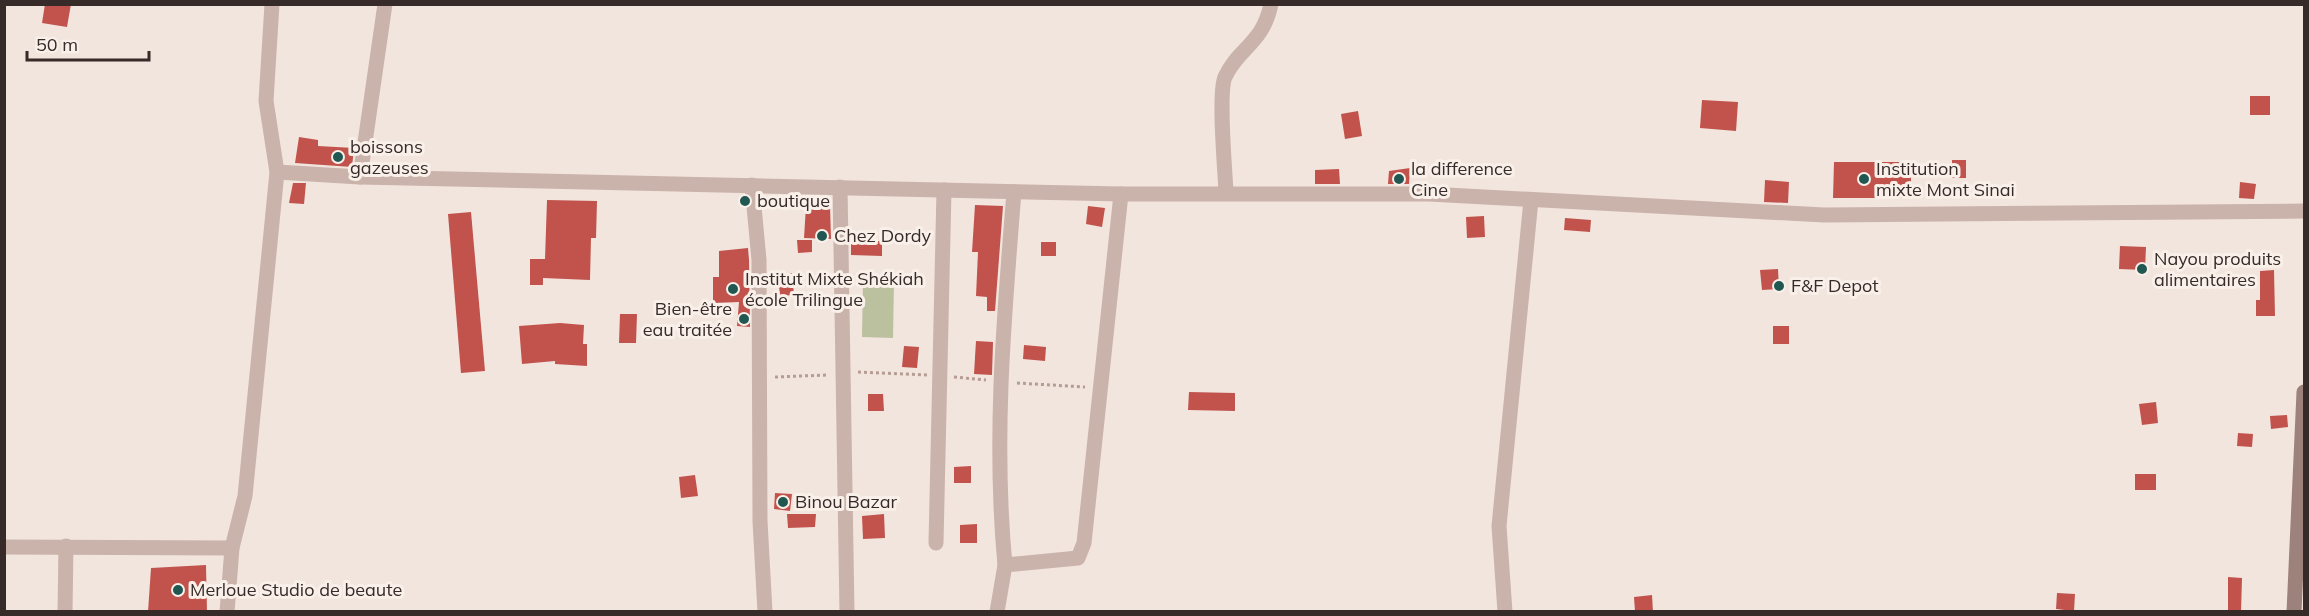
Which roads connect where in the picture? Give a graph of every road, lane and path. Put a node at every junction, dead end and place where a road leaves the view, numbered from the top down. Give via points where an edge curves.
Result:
1 (272, 4) edge
2 (385, 4) edge
3 (1271, 4) edge
4 (277, 172) junction
5 (360, 177) junction
6 (752, 185) junction
7 (840, 187) junction
8 (944, 190) junction
9 (1014, 192) junction
10 (1226, 192) junction
11 (1121, 194) junction
12 (1531, 200) junction
13 (2304, 211) edge
14 (2304, 392) edge
15 (936, 543) dead end
16 (66, 546) junction
17 (4, 548) edge
18 (232, 548) junction
19 (1005, 565) junction
20 (65, 612) edge
21 (227, 612) edge
22 (765, 612) edge
23 (847, 612) edge
24 (997, 612) edge
25 (1505, 612) edge
26 (2294, 612) edge

1 - 4 street via 266,101
2 - 5 street
3 - 10 street via 1262,34 1231,68 1222,88
4 - 5 street
4 - 18 street via 244,496
5 - 6 street
6 - 7 street
6 - 22 street via 759,260 760,521
7 - 8 street
7 - 23 street
8 - 9 street
8 - 15 street
9 - 11 street
9 - 19 street via 999,381 998,497
10 - 11 street
10 - 12 street via 1429,194
11 - 19 street via 1084,543 1078,558
12 - 13 street via 1824,214
12 - 25 street via 1499,526
14 - 26 street
16 - 17 street
16 - 18 street
16 - 20 street
18 - 21 street
19 - 24 street

